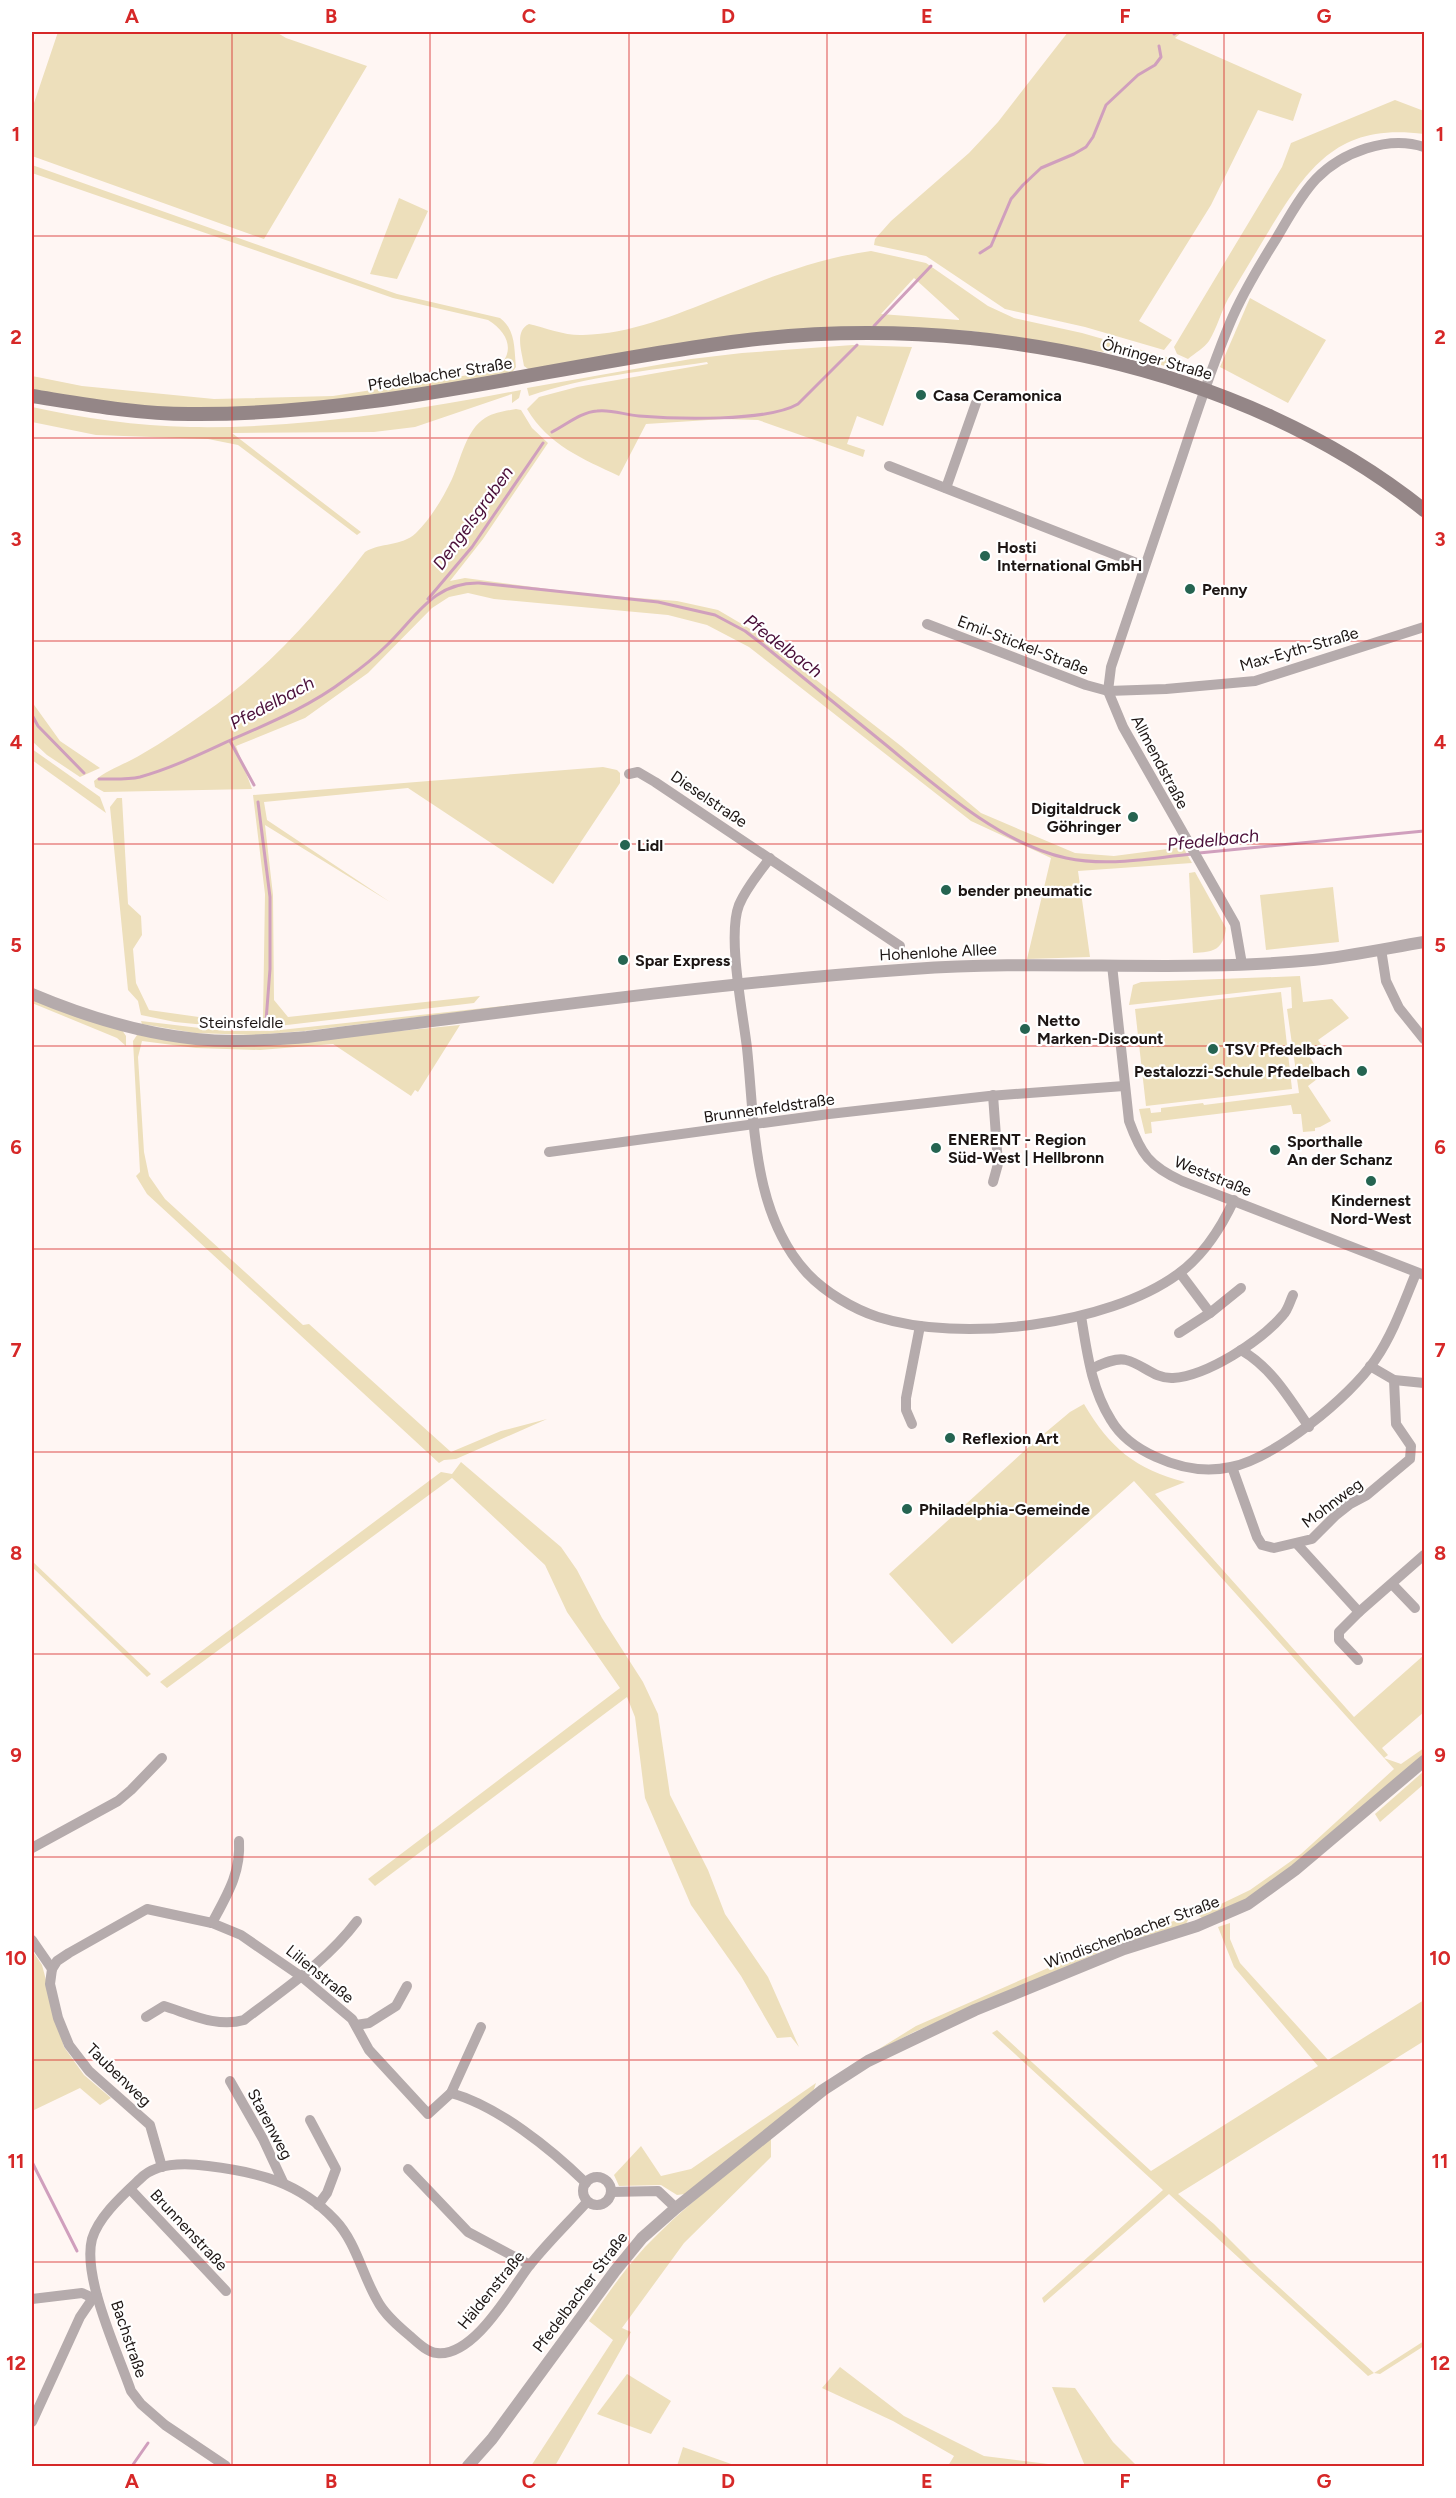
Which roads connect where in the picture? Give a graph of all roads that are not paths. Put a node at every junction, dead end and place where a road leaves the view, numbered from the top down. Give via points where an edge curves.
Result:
1 (1425, 147) edge
2 (851, 333) joint
3 (1205, 390) junction
4 (32, 396) edge
5 (976, 403) dead end
6 (889, 466) dead end
7 (946, 488) junction
8 (1425, 510) edge
9 (1144, 566) junction
10 (927, 624) dead end
11 (1425, 627) edge
12 (1108, 691) junction
13 (629, 774) dead end
14 (770, 858) junction
15 (1425, 942) edge
16 (900, 946) dead end
17 (1381, 949) junction
18 (1112, 964) junction
19 (1242, 964) junction
20 (739, 985) junction
21 (32, 994) edge
22 (455, 1019) joint
23 (1425, 1039) edge
24 (1124, 1086) junction
25 (993, 1095) junction
26 (755, 1125) junction
27 (549, 1152) dead end
28 (993, 1182) dead end
29 (1234, 1200) junction
30 (1180, 1273) junction
31 (1420, 1274) edge
32 (1241, 1288) dead end
33 (1293, 1295) dead end
34 (1210, 1313) junction
35 (1081, 1316) junction
36 (920, 1326) junction
37 (1179, 1333) dead end
38 (1241, 1350) junction
39 (1370, 1366) junction
40 (1091, 1369) junction
41 (1394, 1380) junction
42 (1425, 1383) edge
43 (912, 1424) dead end
44 (1309, 1426) junction
45 (1232, 1467) junction
46 (1297, 1544) junction
47 (1425, 1555) edge
48 (1392, 1584) junction
49 (1415, 1608) dead end
50 (1359, 1612) junction
51 (1358, 1660) dead end
52 (162, 1758) dead end
53 (1425, 1761) edge
54 (239, 1841) dead end
55 (32, 1848) edge
56 (357, 1921) dead end
57 (212, 1923) junction
58 (32, 1940) edge
59 (52, 1969) junction
60 (302, 1977) junction
61 (407, 1986) dead end
62 (146, 2017) dead end
63 (356, 2025) junction
64 (482, 2027) dead end
65 (231, 2081) dead end
66 (823, 2090) joint
67 (451, 2093) junction
68 (310, 2120) dead end
69 (162, 2167) junction
70 (408, 2169) dead end
71 (283, 2182) junction
72 (586, 2182) junction
73 (130, 2189) junction
74 (611, 2192) junction
75 (587, 2202) junction
76 (318, 2205) junction
77 (675, 2208) junction
78 (90, 2248) joint
79 (530, 2265) junction
80 (226, 2291) dead end
81 (95, 2297) junction
82 (32, 2299) edge
83 (32, 2422) edge
84 (226, 2466) edge
85 (468, 2466) edge

1 - 3 street via 1374,146 1350,154 1317,179 1289,217 1244,294
2 - 3 main road, Öhringer Straße via 941,334 1044,347
2 - 4 main road, Pfedelbacher Straße via 741,341 415,396 260,413 186,414
3 - 8 main road, Öhringer Straße via 1310,436
3 - 9 street
5 - 7 street
6 - 7 street
7 - 9 street
9 - 12 street via 1111,668
10 - 12 street, Emil-Stickel-Straße
11 - 12 street, Max-Eyth-Straße via 1255,681
12 - 19 street, Allmendstraße via 1123,727 1235,924
13 - 14 street, Dieselstraße via 638,772 655,782
14 - 16 street, Dieselstraße
14 - 20 street via 738,907 735,922
15 - 17 street, Hohenlohe Allee
17 - 19 street, Hohenlohe Allee via 1314,960
17 - 23 street via 1386,981 1399,1008
18 - 19 street, Hohenlohe Allee
18 - 20 street, Hohenlohe Allee via 913,969
18 - 24 street, Weststraße
20 - 22 street, Hohenlohe Allee
20 - 26 street
21 - 22 street, Steinsfeldle via 96,1018 196,1039 256,1041
24 - 25 street, Brunnenfeldstraße
24 - 29 street, Weststraße via 1137,1143 1153,1165 1182,1181
25 - 26 street, Brunnenfeldstraße
25 - 28 street via 998,1164
26 - 27 street, Brunnenfeldstraße
26 - 36 street via 763,1186 774,1224 808,1274 850,1305 877,1317
29 - 30 street via 1210,1243
29 - 31 street, Weststraße
30 - 34 street
30 - 35 street via 1155,1289
31 - 39 street
32 - 34 street
33 - 38 street via 1284,1314
34 - 37 street
35 - 36 street via 967,1329
35 - 40 street
36 - 43 street via 906,1398
38 - 40 street via 1213,1367 1172,1378 1158,1376 1125,1359
38 - 44 street via 1278,1382
39 - 41 street
39 - 44 street
40 - 45 street via 1095,1389 1112,1422 1144,1451 1195,1470
41 - 42 street
41 - 46 street, Mohnweg via 1396,1424 1411,1446 1410,1459 1336,1515 1312,1539
44 - 45 street via 1260,1456
45 - 46 street, Mohnweg via 1262,1545 1275,1548
46 - 50 street
47 - 48 street
48 - 49 street
48 - 50 street
50 - 51 street via 1339,1632 1339,1640
52 - 55 street via 118,1801
53 - 66 street, Windischenbacher Straße via 1295,1870 1248,1904 975,2010 868,2061
54 - 57 street via 235,1881
56 - 60 street via 340,1943
57 - 59 street, Lilienstraße via 147,1909 69,1953
57 - 60 street, Lilienstraße via 241,1935
58 - 59 street
59 - 69 street, Taubenweg via 50,1984 69,2045 89,2071 150,2126
60 - 62 street via 244,2020 214,2022 164,2006
60 - 63 street, Lilienstraße
61 - 63 street via 396,2006 369,2023
63 - 67 street, Lilienstraße via 369,2050 428,2114
64 - 67 street
65 - 71 street, Starenweg
66 - 77 street, Pfedelbacher Straße
67 - 72 street via 506,2118
68 - 76 street via 336,2169
69 - 71 street, Häldenstraße via 198,2165 244,2170
69 - 73 street, Häldenstraße via 153,2169
70 - 79 street via 468,2232
71 - 76 street, Häldenstraße
72 - 74 street via 601,2178 609,2184
72 - 75 street via 583,2193
73 - 78 street, Häldenstraße via 94,2233
73 - 80 street, Brunnenstraße
74 - 75 street via 603,2204
74 - 77 street via 658,2191
75 - 79 street, Häldenstraße
76 - 79 street, Häldenstraße via 348,2236 377,2301 390,2318 422,2347 436,2353 464,2346 478,2333
77 - 85 street, Pfedelbacher Straße via 642,2238 615,2271
78 - 81 street, Bachstraße
81 - 82 street via 82,2293
81 - 83 street via 80,2317
81 - 84 street, Bachstraße via 131,2391 165,2425

